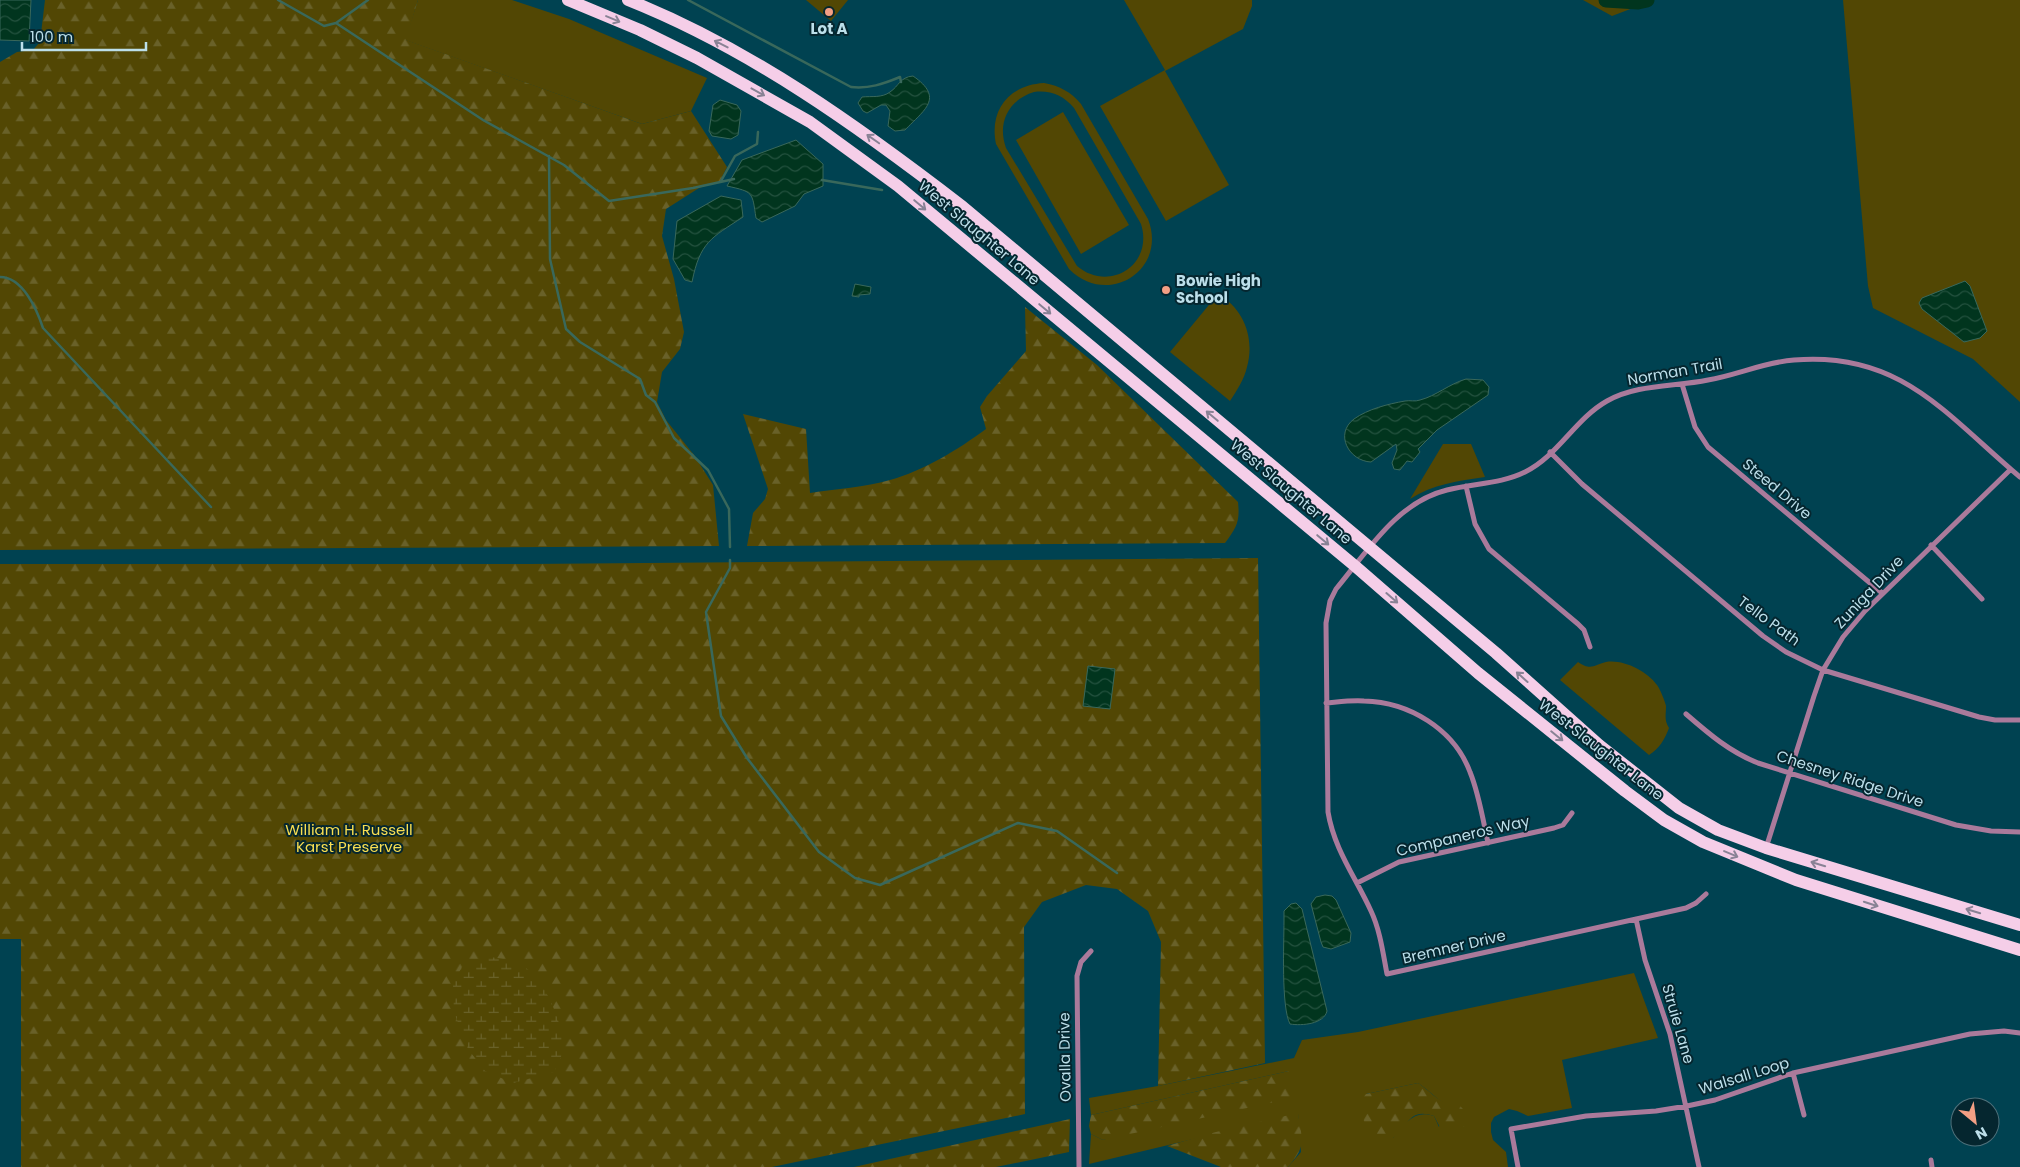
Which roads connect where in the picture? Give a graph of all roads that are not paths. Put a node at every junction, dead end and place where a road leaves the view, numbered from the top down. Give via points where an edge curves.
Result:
1 (568, 0) edge
2 (628, 0) edge
3 (912, 168) junction
4 (898, 186) junction
5 (1682, 384) junction
6 (1550, 452) junction
7 (2010, 470) junction
8 (2020, 477) edge
9 (1466, 486) junction
10 (1931, 545) junction
11 (1370, 549) junction
12 (1355, 566) junction
13 (1882, 593) junction
14 (1982, 599) dead end
15 (1590, 647) dead end
16 (1823, 670) junction
17 (1326, 703) junction
18 (1686, 714) dead end
19 (2020, 720) edge
20 (1606, 751) junction
21 (1593, 766) junction
22 (1790, 774) junction
23 (1572, 813) dead end
24 (2020, 832) edge
25 (1488, 843) junction
26 (1766, 848) junction
27 (1357, 883) junction
28 (1706, 894) dead end
29 (1941, 901) junction
30 (1636, 919) junction
31 (1933, 924) junction
32 (2020, 925) edge
33 (2020, 950) edge
34 (1090, 951) dead end
35 (2020, 1033) edge
36 (1793, 1073) junction
37 (1687, 1106) junction
38 (1804, 1115) dead end
39 (1931, 1160) dead end
40 (1079, 1167) edge
41 (1518, 1167) edge
42 (1699, 1167) edge
43 (1932, 1167) edge

1 -> 4 main road, West Slaughter Lane via 696,58 801,117
3 -> 2 main road, West Slaughter Lane via 818,101 737,52
3 - 4 main road
11 -> 3 main road, West Slaughter Lane via 963,207
4 -> 12 main road, West Slaughter Lane
5 - 6 street, Norman Trail via 1630,391 1606,401 1592,410
5 - 7 street, Norman Trail via 1793,360 1822,359 1860,364 1917,389
5 - 13 street, Steed Drive via 1695,427 1708,447
6 - 9 street, Norman Trail via 1526,471 1510,478
6 - 16 street, Tello Path via 1582,484 1763,636 1786,652
7 - 8 street, Norman Trail
7 - 10 street, Zuniga Drive
9 - 11 street, Norman Trail via 1437,493 1410,507
9 - 15 street via 1475,524 1489,549 1578,624
10 - 13 street, Zuniga Drive
10 - 14 street
11 - 12 street, Norman Trail
20 -> 11 main road, West Slaughter Lane via 1496,653
12 - 17 street, Bremner Drive via 1336,589 1327,612
12 -> 21 main road, West Slaughter Lane via 1478,673
13 - 16 street, Zuniga Drive via 1848,630
16 - 19 street, Tello Path via 1978,717
16 - 22 street, Zuniga Drive
17 - 25 street via 1364,701 1388,704 1416,714 1441,730 1470,770
17 - 27 street, Bremner Drive via 1330,824 1340,852
18 - 22 street, Chesney Ridge Drive via 1735,753
20 - 21 main road
20 - 26 main road, West Slaughter Lane via 1697,820
21 -> 31 main road, West Slaughter Lane via 1664,820 1703,842 1796,880
22 - 24 street, Chesney Ridge Drive via 1956,825
22 - 26 street, Zuniga Drive
23 - 25 street, Companeros Way via 1562,825 1554,828
25 - 27 street, Companeros Way via 1399,862
29 -> 26 main road, West Slaughter Lane
27 - 30 street, Bremner Drive via 1375,920 1387,974
28 - 30 street, Bremner Drive via 1686,908
29 - 31 main road
32 -> 29 main road, West Slaughter Lane
30 - 37 street, Struie Lane via 1645,960 1670,1034
31 - 33 main road, West Slaughter Lane
34 - 40 street, Ovalla Drive via 1081,962 1077,976
35 - 36 street, Walsall Loop via 1970,1034
36 - 37 street, Walsall Loop via 1715,1100
36 - 38 street
37 - 41 street, Walsall Loop via 1586,1116 1511,1129
37 - 42 street, Struie Lane
39 - 43 street

